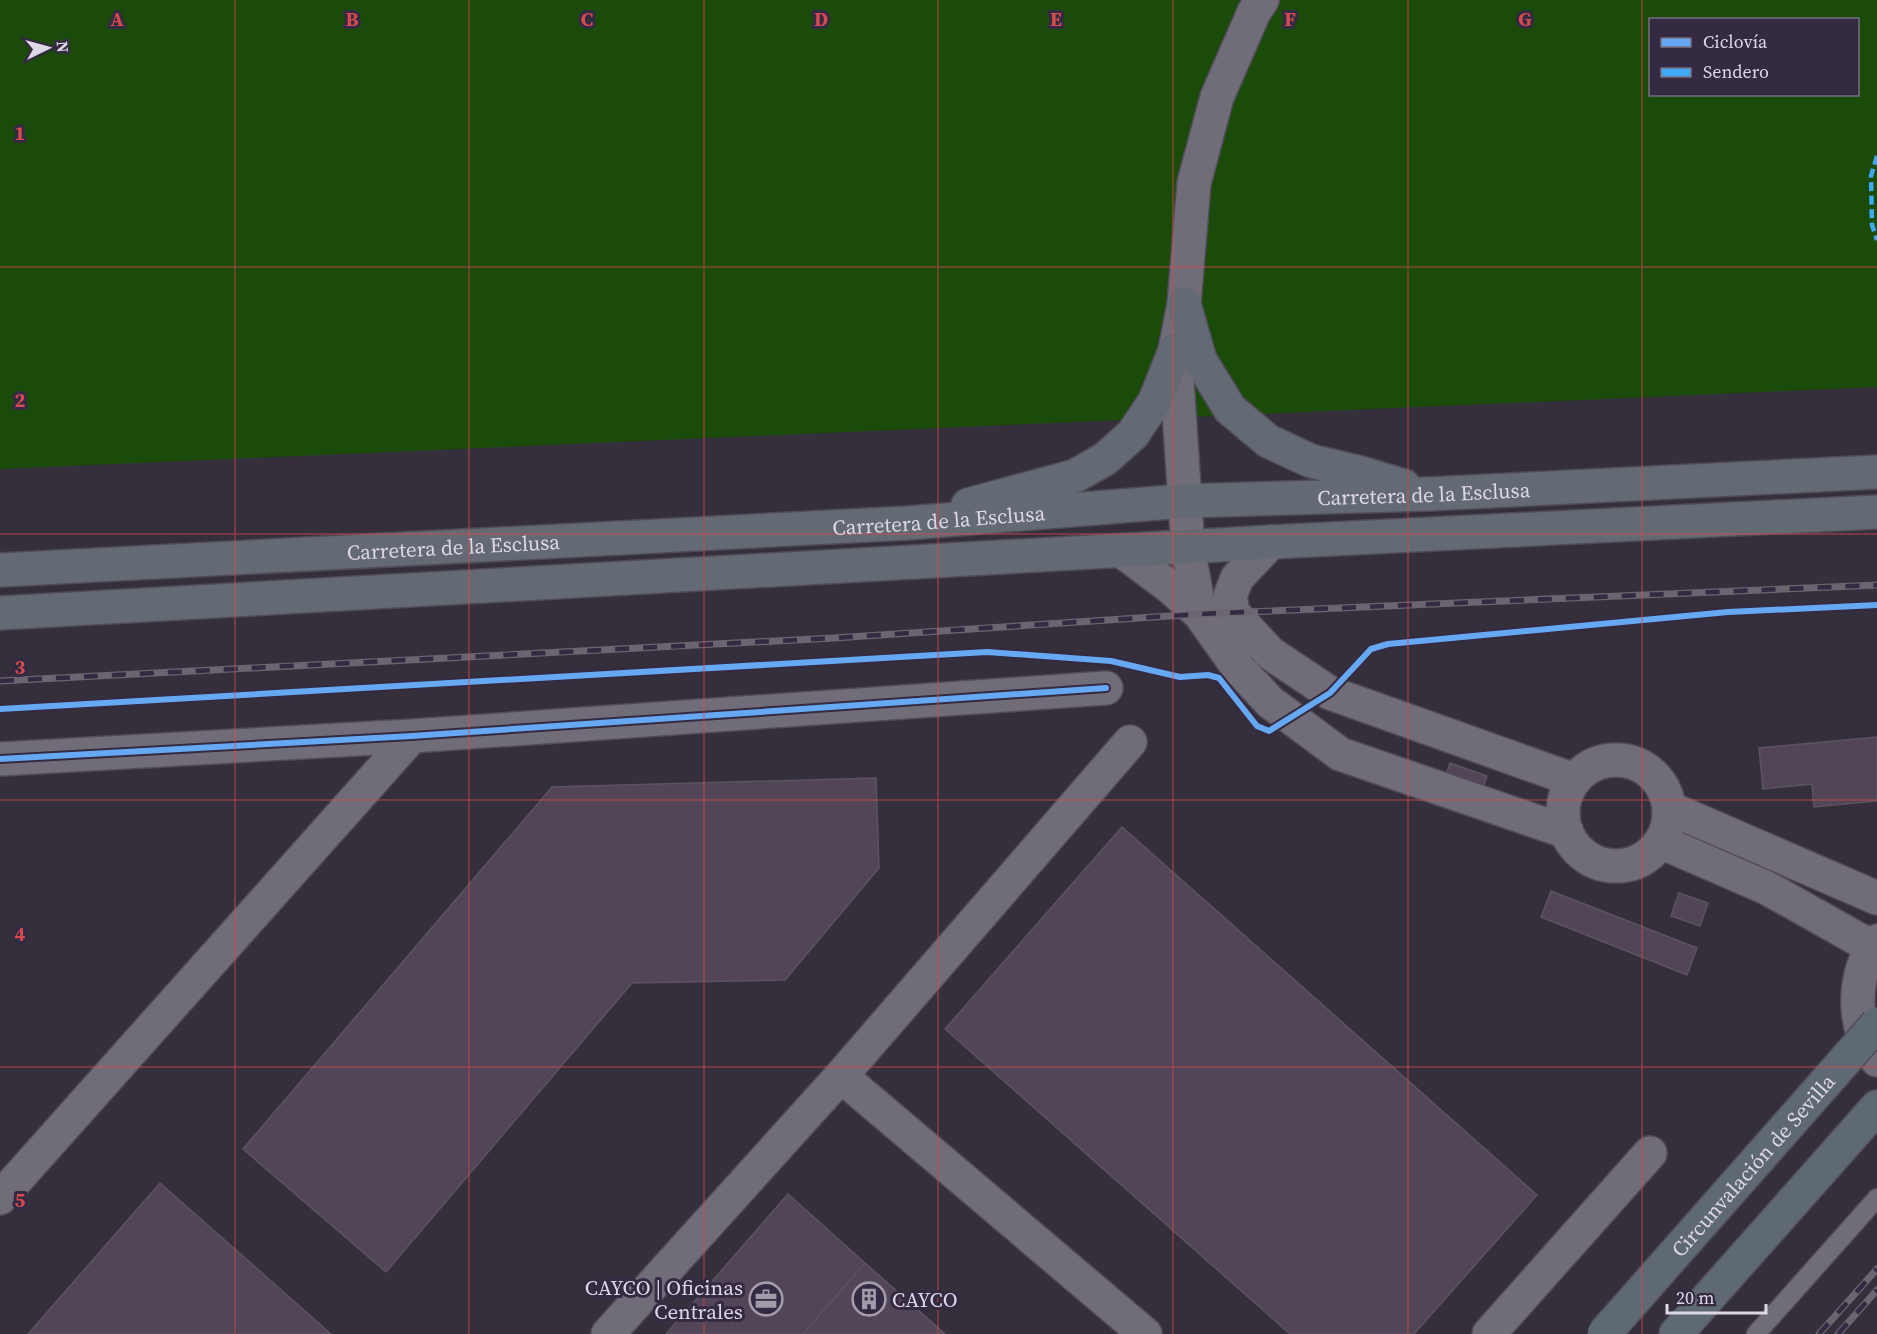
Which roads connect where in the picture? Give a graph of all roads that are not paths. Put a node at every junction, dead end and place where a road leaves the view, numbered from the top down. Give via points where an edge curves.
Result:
1 (1262, 0) edge
2 (1184, 304) junction
3 (1175, 350) junction
4 (1877, 472) edge
5 (1429, 494) junction
6 (1256, 499) junction
7 (1184, 501) junction
8 (1877, 512) edge
9 (908, 523) junction
10 (1271, 542) junction
11 (1188, 548) junction
12 (1122, 550) junction
13 (0, 570) edge
14 (0, 613) edge
15 (1200, 614) junction
16 (1106, 688) dead end
17 (412, 736) junction
18 (1131, 742) dead end
19 (0, 759) edge
20 (1574, 780) junction
21 (1670, 808) junction
22 (1566, 832) junction
23 (1661, 842) junction
24 (1877, 898) edge
25 (1875, 944) edge
26 (1877, 1024) edge
27 (1877, 1060) edge
28 (841, 1076) junction
29 (1877, 1107) edge
30 (1650, 1153) dead end
31 (0, 1198) edge
32 (1877, 1198) edge
33 (608, 1334) edge
34 (1144, 1334) edge
35 (1489, 1334) edge
36 (1604, 1334) edge
37 (1676, 1334) edge
38 (1756, 1334) edge

1 - 2 street via 1217,97 1194,183
2 - 3 street
2 - 5 highway via 1200,360 1230,409 1268,441 1311,461
3 - 7 street
3 - 9 highway via 1155,401 1133,434 1105,459 1075,476
4 - 5 highway, Carretera de la Esclusa
5 - 6 highway, Carretera de la Esclusa
6 - 7 highway, Carretera de la Esclusa
6 - 11 highway via 1222,517
7 - 9 highway, Carretera de la Esclusa
7 - 11 street
8 - 10 highway, Carretera de la Esclusa
9 - 13 highway, Carretera de la Esclusa
10 - 11 highway, Carretera de la Esclusa
10 - 20 street via 1237,578 1230,596 1233,613 1270,653 1330,693
11 - 12 highway, Carretera de la Esclusa
11 - 15 street
12 - 14 highway, Carretera de la Esclusa
12 - 15 street
15 - 22 street via 1239,669 1270,702 1340,754
16 - 17 street
17 - 19 street
17 - 31 street
18 - 28 street
20 - 21 street via 1591,765 1625,759 1656,776
20 - 22 street via 1563,807
21 - 23 street
21 - 24 street
22 - 23 street via 1582,855 1598,864 1616,867 1633,864
23 - 25 street via 1767,888
25 - 27 street via 1859,981 1858,1017 1870,1052
26 - 36 highway, Circunvalación de Sevilla, bridge
28 - 33 street
28 - 34 street
29 - 37 highway
30 - 35 street
32 - 38 lane

